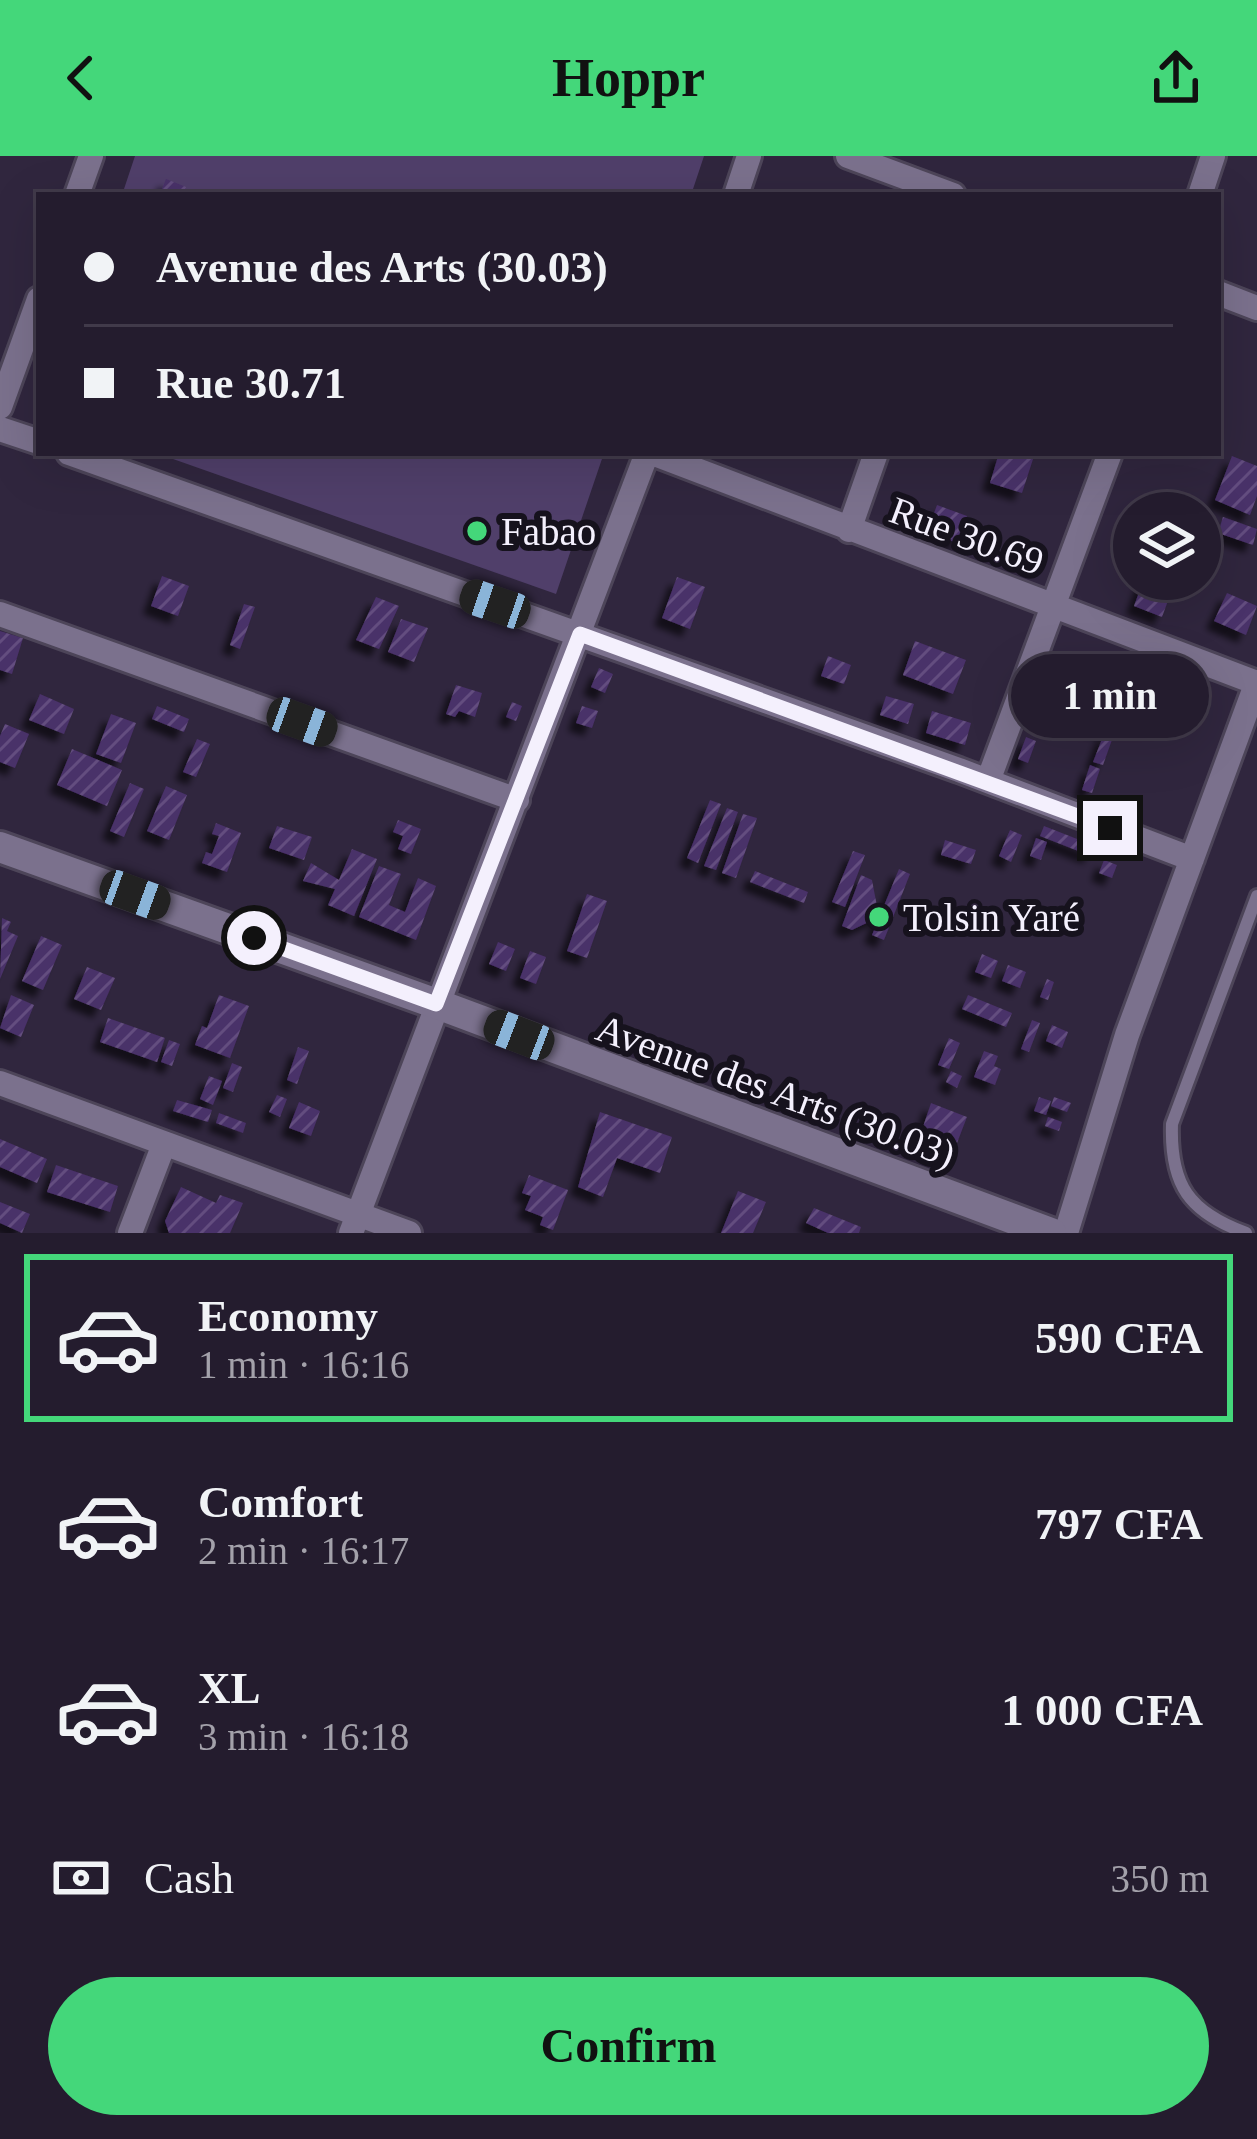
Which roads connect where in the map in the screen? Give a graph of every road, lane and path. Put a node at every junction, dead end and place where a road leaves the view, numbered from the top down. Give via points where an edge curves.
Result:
1 (91, 156) edge
2 (749, 156) edge
3 (848, 156) edge
4 (1213, 156) edge
5 (78, 192) edge
6 (737, 192) edge
7 (945, 192) edge
8 (1201, 192) edge
9 (1221, 294) edge
10 (36, 307) edge
11 (1257, 308) edge
12 (0, 406) edge
13 (0, 429) edge
14 (36, 441) edge
15 (77, 456) edge
16 (649, 456) edge
17 (658, 456) edge
18 (875, 456) edge
19 (1109, 456) edge
20 (849, 530) junction
21 (1053, 605) junction
22 (0, 614) edge
23 (580, 634) junction
24 (1257, 683) edge
25 (988, 781) junction
26 (517, 800) junction
27 (0, 847) edge
28 (1192, 859) junction
29 (1257, 896) edge
30 (436, 1004) junction
31 (0, 1083) edge
32 (164, 1144) junction
33 (354, 1223) edge
34 (130, 1233) edge
35 (409, 1233) edge
36 (1052, 1233) edge
37 (1066, 1233) edge
38 (1246, 1233) edge

1 - 5 street
2 - 6 street
3 - 7 street
4 - 8 street
9 - 11 street
10 - 12 street
13 - 14 street
15 - 23 street
16 - 23 street
17 - 20 street, Rue 30.69
18 - 20 street
19 - 21 street
20 - 21 street, Rue 30.69
21 - 24 street, Rue 30.69
21 - 25 street
22 - 26 street
23 - 25 street
23 - 26 street
24 - 28 street
25 - 28 street
26 - 30 street
27 - 30 street, Avenue des Arts (30.03)
28 - 37 street
29 - 38 lane via 1172,1124 1181,1188 1202,1212
30 - 33 street
30 - 36 street, Avenue des Arts (30.03)
31 - 32 street
32 - 33 street
32 - 34 street
33 - 35 street

